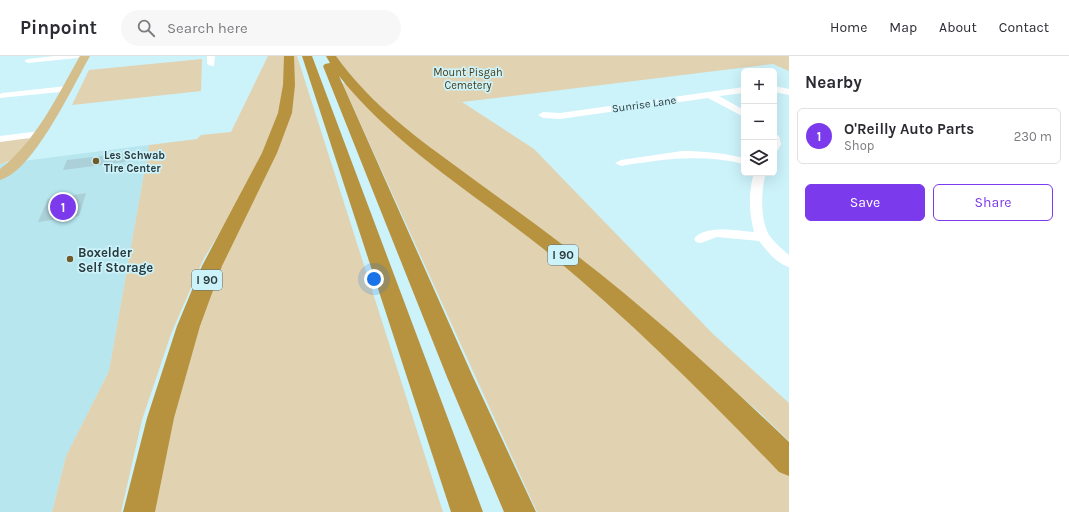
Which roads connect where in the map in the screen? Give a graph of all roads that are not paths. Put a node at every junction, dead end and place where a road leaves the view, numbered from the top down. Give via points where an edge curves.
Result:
1 (77, 56) edge
2 (85, 56) edge
3 (289, 56) edge
4 (307, 56) edge
5 (325, 56) edge
6 (331, 56) edge
7 (28, 61) dead end
8 (66, 89) junction
9 (777, 89) edge
10 (741, 90) edge
11 (789, 92) edge
12 (710, 95) junction
13 (2, 96) dead end
14 (741, 112) edge
15 (543, 116) dead end
16 (41, 134) junction
17 (0, 139) edge
18 (741, 160) edge
19 (621, 163) dead end
20 (0, 176) edge
21 (759, 176) edge
22 (763, 237) junction
23 (701, 239) dead end
24 (789, 262) edge
25 (789, 462) edge
26 (139, 512) edge
27 (467, 512) edge
28 (520, 512) edge

1 - 7 street
2 - 8 main road
3 - 26 highway, I 90 via 290,83 285,112 270,151 213,266 191,318 150,454
4 - 27 highway
5 - 28 highway via 460,377
6 - 25 highway, I 90 via 382,115 619,300 686,360
8 - 13 street
8 - 16 main road
9 - 11 street
10 - 12 street, Sunrise Lane
12 - 14 street
12 - 15 street, Sunrise Lane via 560,116
16 - 17 street
16 - 20 main road via 20,160
18 - 19 street via 691,153
21 - 22 street via 757,209
22 - 23 street via 716,233
22 - 24 street

